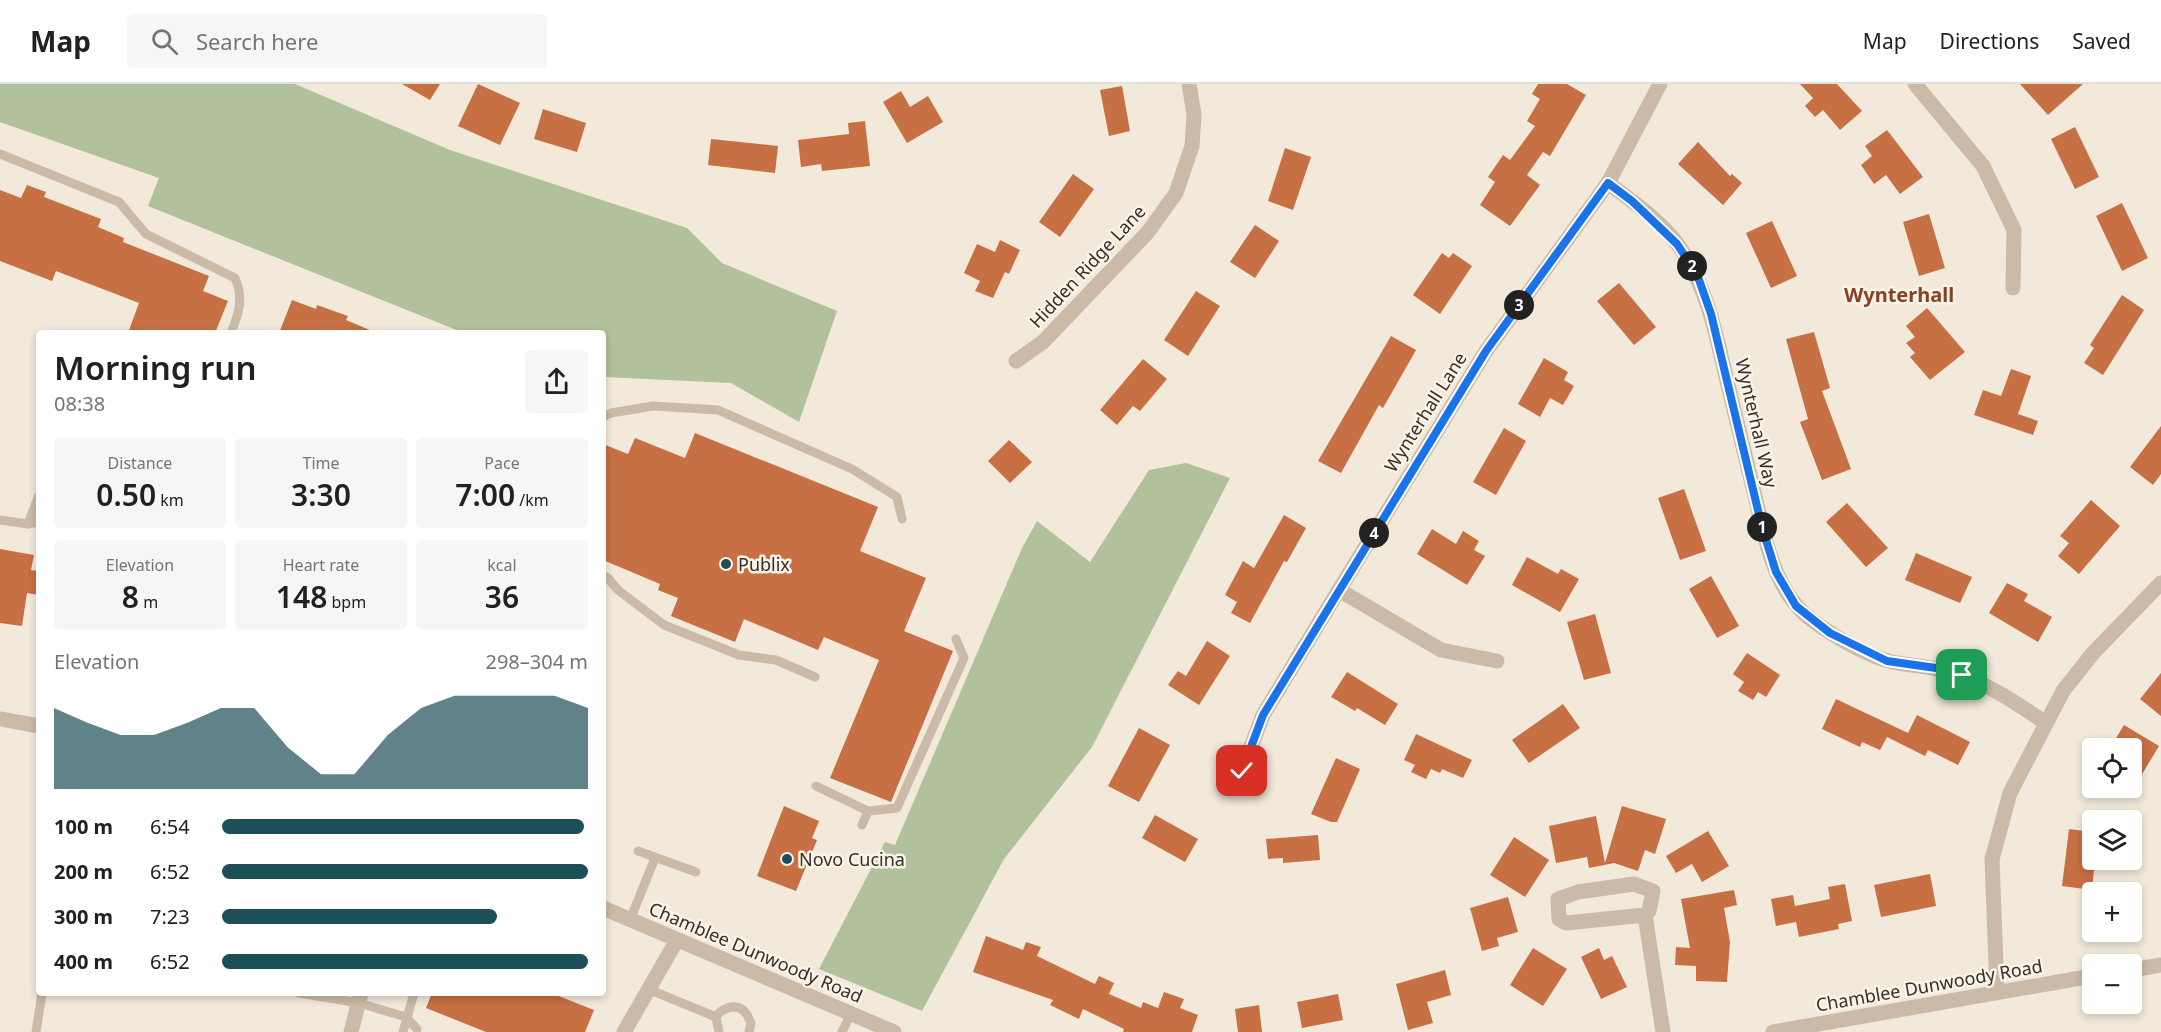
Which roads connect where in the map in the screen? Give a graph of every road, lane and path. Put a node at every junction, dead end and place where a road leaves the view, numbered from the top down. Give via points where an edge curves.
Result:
1 (1189, 84) edge
2 (1660, 84) edge
3 (1915, 84) edge
4 (0, 154) edge
5 (1608, 183) junction
6 (2013, 288) dead end
7 (232, 330) edge
8 (1016, 361) dead end
9 (606, 416) edge
10 (36, 503) edge
11 (903, 519) dead end
12 (0, 520) edge
13 (36, 523) edge
14 (28, 524) junction
15 (606, 577) edge
16 (2161, 583) edge
17 (1339, 590) junction
18 (956, 639) dead end
19 (1497, 660) dead end
20 (815, 677) dead end
21 (0, 719) edge
22 (2046, 723) junction
23 (36, 725) edge
24 (1242, 771) dead end
25 (816, 786) dead end
26 (868, 812) junction
27 (862, 825) dead end
28 (638, 851) dead end
29 (655, 858) junction
30 (696, 872) dead end
31 (606, 909) edge
32 (1645, 915) junction
33 (630, 920) junction
34 (677, 939) junction
35 (2161, 965) edge
36 (2142, 968) edge
37 (2082, 978) edge
38 (648, 989) junction
39 (1997, 992) junction
40 (42, 996) edge
41 (336, 996) edge
42 (413, 996) edge
43 (360, 998) edge
44 (851, 1014) junction
45 (406, 1017) junction
46 (716, 1017) junction
47 (417, 1029) dead end
48 (36, 1032) edge
49 (351, 1032) edge
50 (403, 1032) edge
51 (624, 1032) edge
52 (719, 1032) edge
53 (749, 1032) edge
54 (842, 1032) edge
55 (894, 1032) edge
56 (1663, 1032) edge
57 (1773, 1032) edge

1 - 8 street, Hidden Ridge Lane via 1194,114 1192,146 1176,193 1148,232 1043,342
2 - 5 street, Wynterhall Lane
3 - 6 street via 1983,166 2014,230
4 - 7 lane via 119,202 146,234 235,278 241,291
5 - 17 street, Wynterhall Lane via 1486,351
5 - 22 street, Wynterhall Way via 1671,237 1697,274 1711,314 1762,527 1776,572 1796,606 1830,633 1857,647 1887,661 1962,675 1990,687
9 - 11 lane via 653,406 718,410 852,469 897,497
10 - 14 lane
12 - 14 lane
13 - 14 lane
15 - 20 lane via 664,625 739,656 776,660
16 - 22 street via 2093,653 2062,691
17 - 19 street via 1441,650
17 - 24 street, Wynterhall Lane via 1263,715
18 - 26 lane via 964,658 897,808
21 - 23 street
22 - 39 street via 2010,793 1992,859
25 - 26 lane
26 - 27 lane
28 - 29 lane
29 - 30 lane
29 - 33 lane
31 - 33 street, Chamblee Dunwoody Road
32 - 32 street via 1653,891 1634,884 1578,892 1558,900 1559,919 1566,923
32 - 56 street
33 - 34 street, Chamblee Dunwoody Road
34 - 38 street
34 - 44 street, Chamblee Dunwoody Road
35 - 36 street
37 - 39 street, Chamblee Dunwoody Road
38 - 46 lane
38 - 51 street
39 - 57 street, Chamblee Dunwoody Road
40 - 48 lane
41 - 43 lane
42 - 45 lane
43 - 45 lane
43 - 49 street
44 - 54 lane
44 - 55 street, Chamblee Dunwoody Road
45 - 47 lane
45 - 50 lane
46 - 52 lane
46 - 53 lane via 727,1009 743,1010 752,1023

